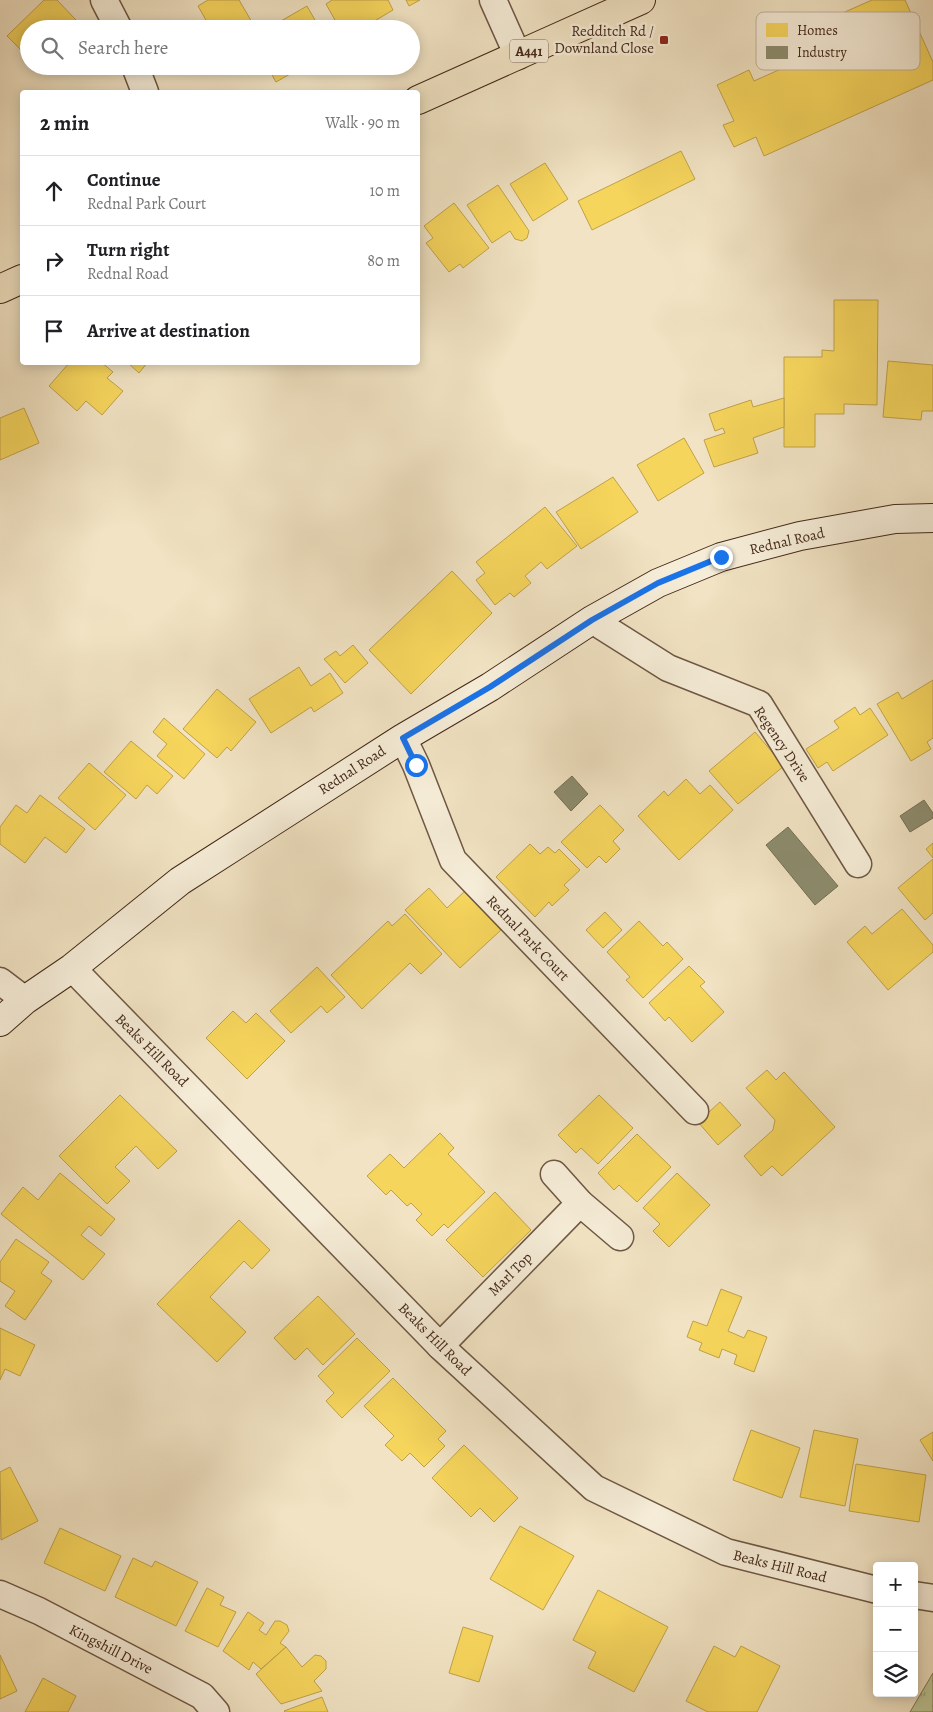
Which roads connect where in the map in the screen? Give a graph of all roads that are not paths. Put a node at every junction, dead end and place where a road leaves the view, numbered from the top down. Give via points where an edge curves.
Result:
1 (104, 0) edge
2 (493, 0) edge
3 (641, 0) edge
4 (114, 20) edge
5 (518, 56) junction
6 (138, 75) edge
7 (144, 90) edge
8 (420, 99) edge
9 (20, 280) edge
10 (0, 289) edge
11 (933, 518) edge
12 (592, 620) junction
13 (403, 738) junction
14 (858, 864) dead end
15 (72, 968) junction
16 (0, 981) edge
17 (26, 1000) junction
18 (0, 1022) edge
19 (695, 1111) dead end
20 (554, 1174) dead end
21 (580, 1203) junction
22 (620, 1237) dead end
23 (440, 1346) junction
24 (873, 1589) edge
25 (0, 1594) edge
26 (918, 1596) edge
27 (933, 1598) edge
28 (216, 1712) edge

1 - 4 street
2 - 5 street
3 - 5 highway, A441
5 - 8 highway, A441
6 - 7 street
9 - 10 highway
11 - 12 street, Rednal Road via 895,519 800,536 721,557 658,583
12 - 13 street, Rednal Road via 490,687
12 - 14 street, Regency Drive via 668,668 759,704
13 - 15 street, Rednal Road via 180,881
13 - 19 street, Rednal Park Court via 453,860
15 - 17 street, Rednal Road
15 - 23 street, Beaks Hill Road
16 - 17 street
17 - 18 street, Rednal Road
20 - 21 street
21 - 22 street
21 - 23 street, Marl Top
23 - 24 street, Beaks Hill Road via 594,1488 726,1552
25 - 28 street, Kingshill Drive via 202,1696
26 - 27 street

